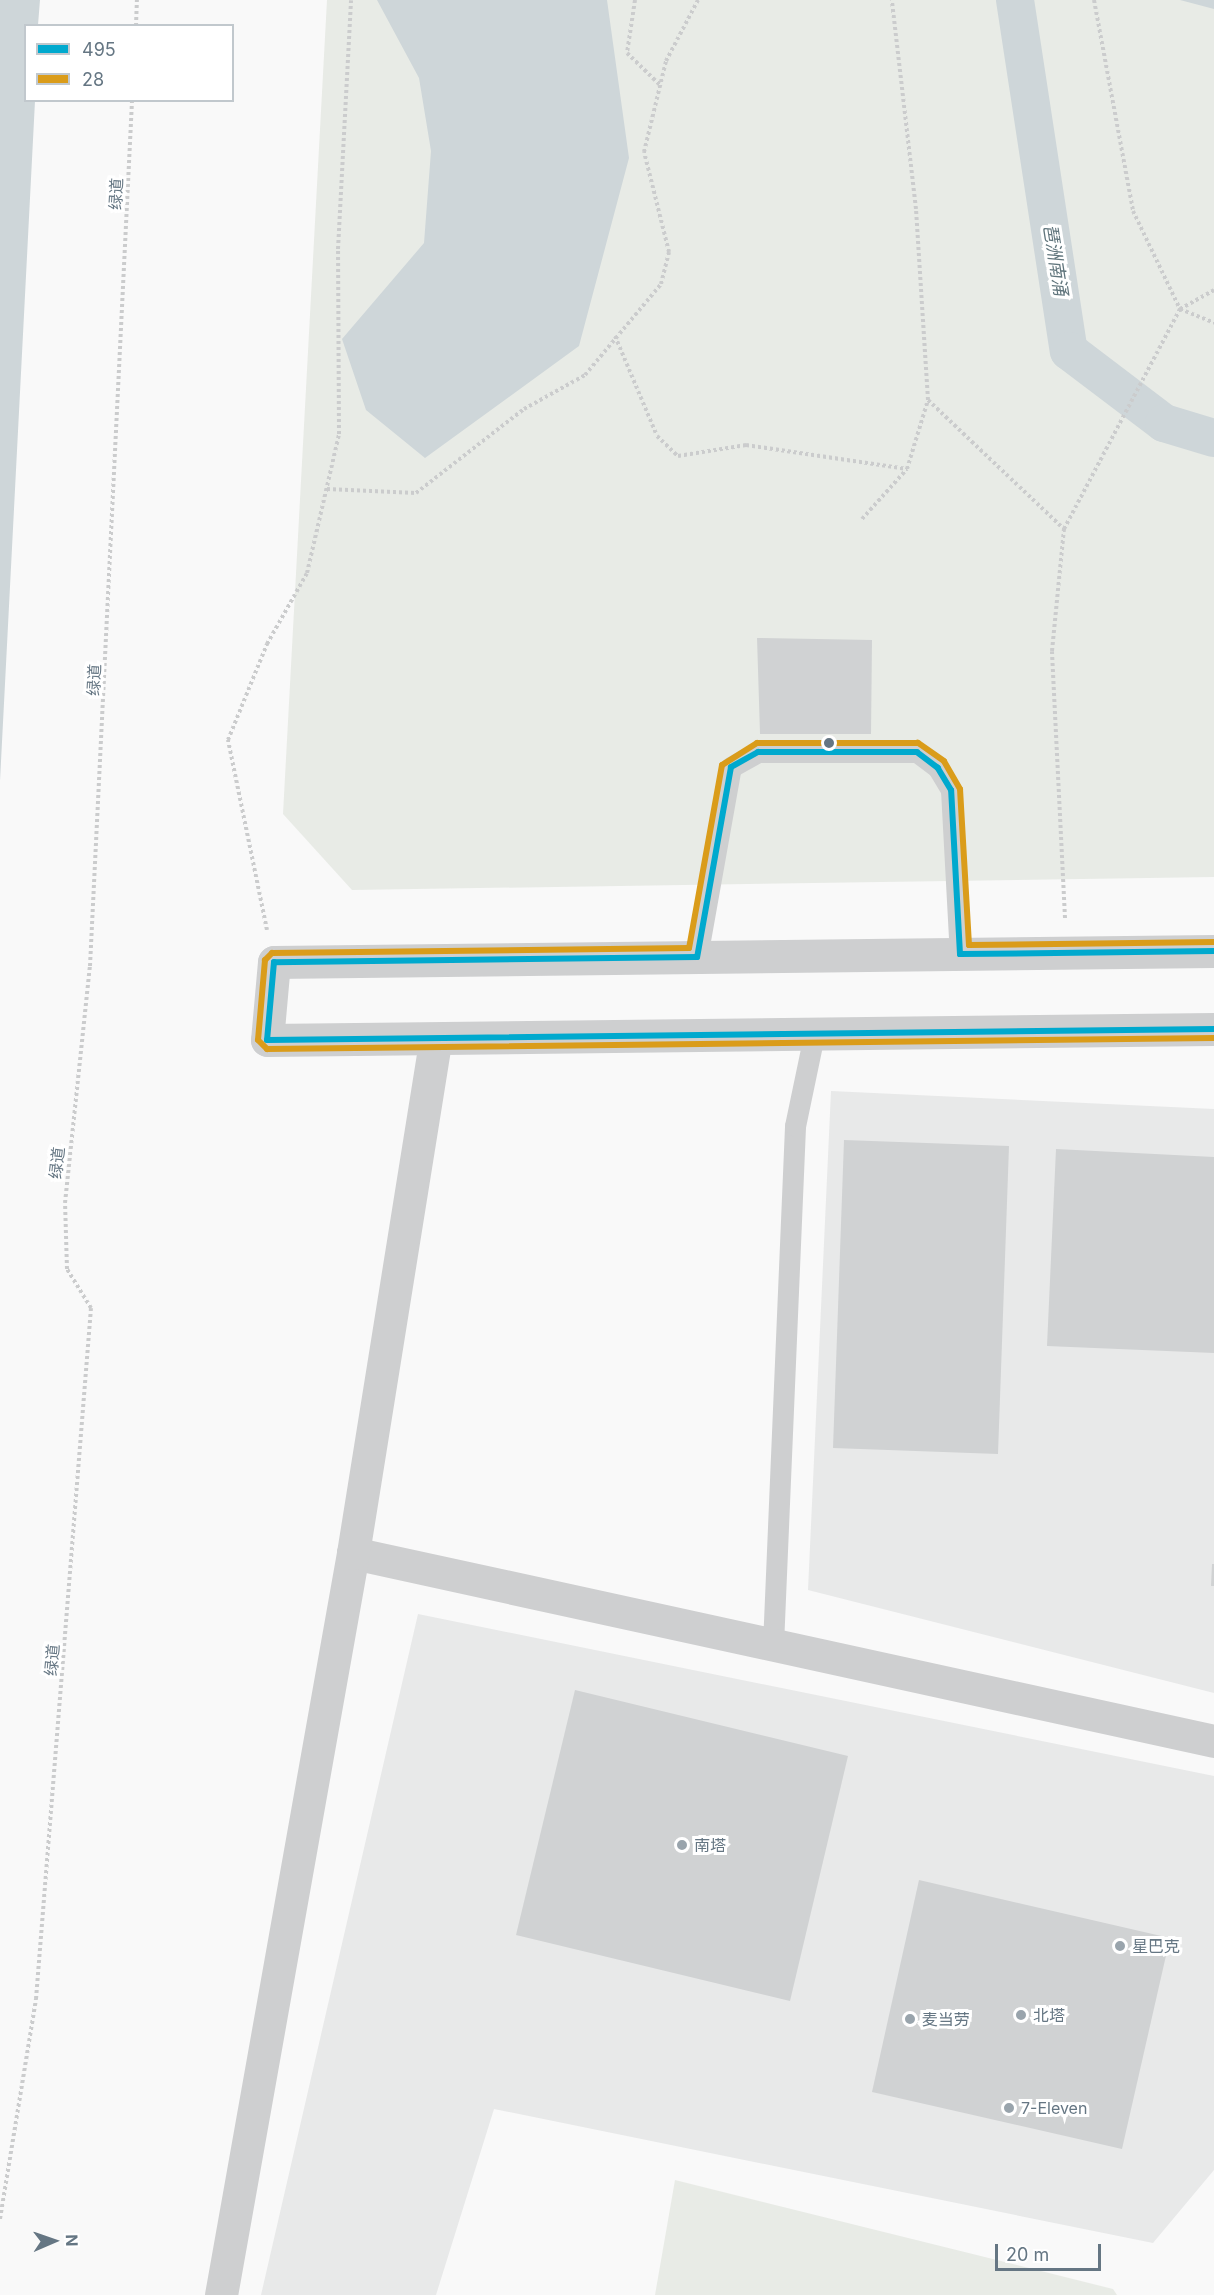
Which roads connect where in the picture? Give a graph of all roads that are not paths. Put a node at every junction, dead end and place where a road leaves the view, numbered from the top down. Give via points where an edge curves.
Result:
1 (1214, 951) edge
2 (960, 954) junction
3 (697, 957) junction
4 (1214, 1029) edge
5 (814, 1035) junction
6 (435, 1042) junction
7 (353, 1553) junction
8 (773, 1645) junction
9 (1214, 1741) edge
10 (221, 2295) edge

1 - 2 street
2 - 3 street
2 - 3 lane via 951,790 938,768 917,752 758,752 731,767
3 - 6 street via 274,962 267,1040
4 - 5 street
5 - 6 street
5 - 8 lane via 795,1126
6 - 7 street
7 - 8 street
7 - 10 street
8 - 9 street

